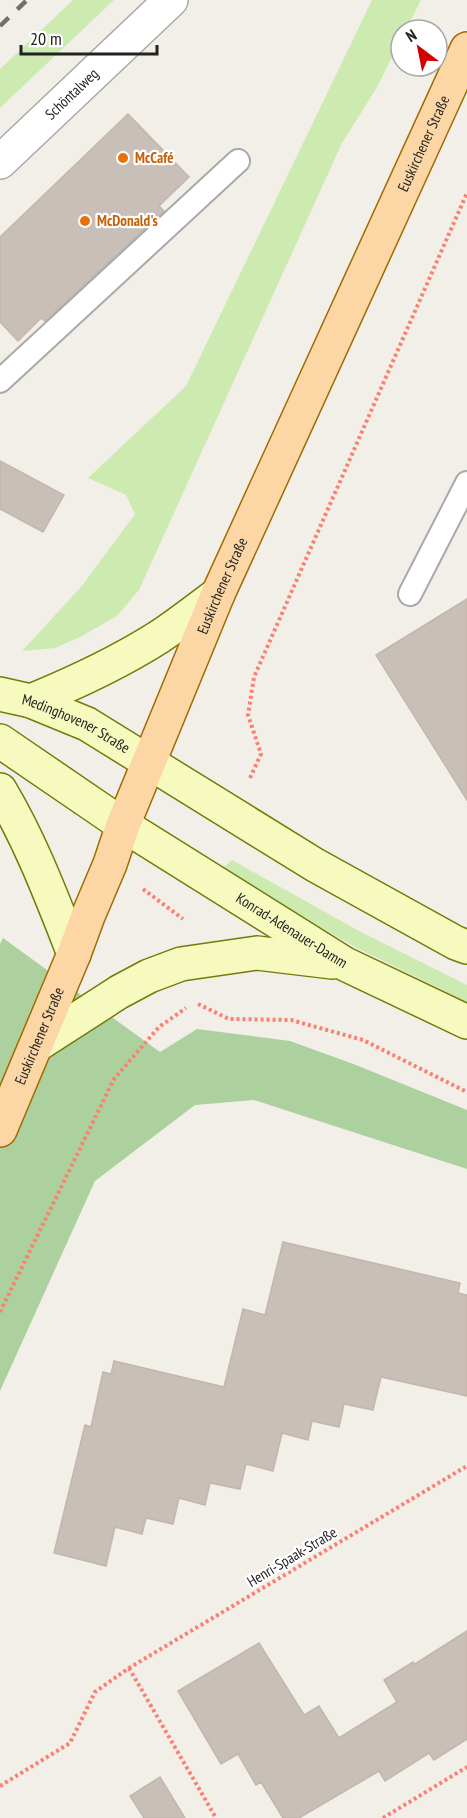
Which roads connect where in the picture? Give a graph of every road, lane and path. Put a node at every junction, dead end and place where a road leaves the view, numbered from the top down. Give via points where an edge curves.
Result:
1 (171, 0) edge
2 (467, 49) edge
3 (238, 161) dead end
4 (0, 162) edge
5 (467, 193) edge
6 (0, 381) edge
7 (467, 483) edge
8 (218, 594) junction
9 (410, 594) dead end
10 (15, 698) edge
11 (0, 741) edge
12 (148, 761) junction
13 (0, 790) edge
14 (233, 813) junction
15 (123, 825) junction
16 (204, 875) junction
17 (467, 947) edge
18 (74, 954) junction
19 (181, 964) junction
20 (345, 964) junction
21 (467, 1023) edge
22 (37, 1045) junction
23 (467, 1092) edge
24 (0, 1130) edge
25 (0, 1312) edge
26 (467, 1466) edge
27 (129, 1668) junction
28 (467, 1767) edge
29 (0, 1786) edge
30 (216, 1818) edge
31 (383, 1818) edge

1 - 4 street, Schöntalweg
2 - 8 main road, Euskirchener Straße
3 - 6 lane
5 - 14 path via 254,677 248,715 261,754
7 - 9 lane
8 - 10 main road via 121,660 77,682
8 - 12 main road, Euskirchener Straße
10 - 12 main road, Medinghovener Straße via 87,724
11 - 15 main road
12 - 14 main road
12 - 15 main road, Euskirchener Straße
13 - 18 main road via 45,878
14 - 17 main road via 315,865
15 - 16 main road, Konrad-Adenauer-Damm
15 - 18 main road, Euskirchener Straße
16 - 19 path via 176,936
16 - 20 main road, Konrad-Adenauer-Damm
18 - 22 main road, Euskirchener Straße
19 - 20 main road via 257,953
19 - 22 main road via 119,992
20 - 21 main road, Konrad-Adenauer-Damm
22 - 24 main road, Euskirchener Straße
23 - 25 path via 363,1040 291,1020 229,1020 194,1002 159,1027 114,1079
26 - 27 path, Henri-Spaak-Straße
27 - 29 path, Henri-Spaak-Straße via 95,1692 70,1743
27 - 30 path
28 - 31 path

